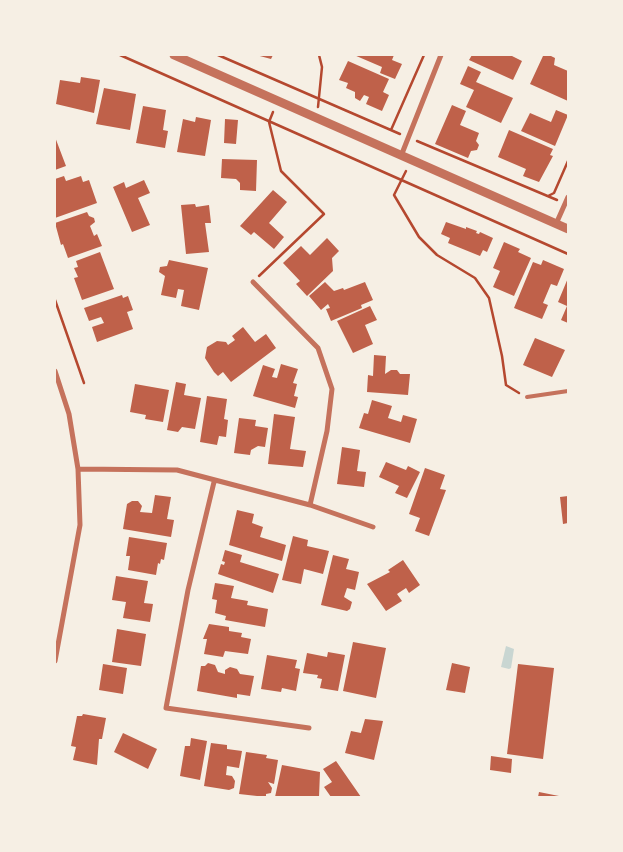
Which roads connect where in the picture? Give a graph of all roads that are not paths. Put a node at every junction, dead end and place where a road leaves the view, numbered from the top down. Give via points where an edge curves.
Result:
1 (174, 55) edge
2 (441, 55) edge
3 (401, 156) junction
4 (568, 197) edge
5 (556, 224) junction
6 (568, 229) edge
7 (253, 282) road end
8 (55, 371) edge
9 (568, 391) edge
10 (527, 397) road end
11 (78, 470) junction
12 (214, 482) junction
13 (310, 505) junction
14 (373, 528) dead end
15 (55, 662) edge
16 (309, 728) dead end

1 - 3 street
2 - 3 street
3 - 5 street
4 - 5 street
5 - 6 street
7 - 13 street via 318,348 332,389 327,431
8 - 11 street via 69,414
9 - 10 lane
11 - 12 street via 177,470
11 - 15 street via 80,525
12 - 13 street
12 - 16 street via 188,590 166,708
13 - 14 street

